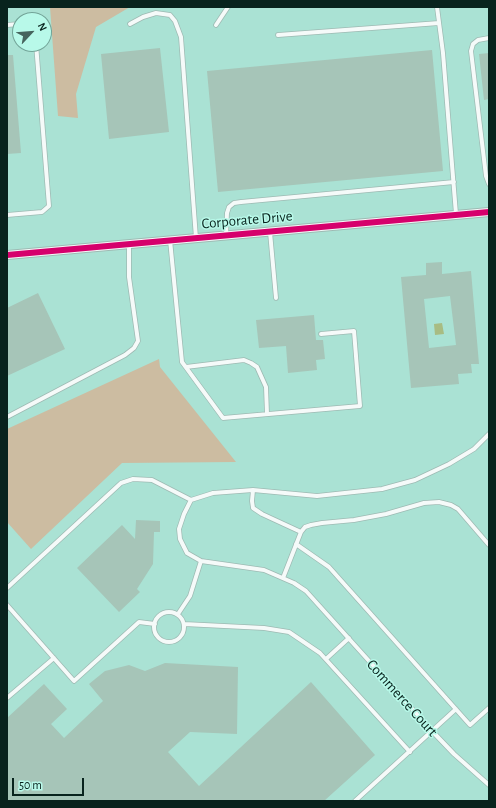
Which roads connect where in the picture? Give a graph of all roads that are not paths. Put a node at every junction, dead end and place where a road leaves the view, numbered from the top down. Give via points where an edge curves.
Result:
1 (228, 7) edge
2 (437, 7) edge
3 (439, 23) junction
4 (130, 24) dead end
5 (216, 25) dead end
6 (278, 35) dead end
7 (489, 38) edge
8 (37, 52) edge
9 (454, 182) junction
10 (489, 184) edge
11 (489, 212) edge
12 (456, 214) junction
13 (7, 215) edge
14 (270, 231) junction
15 (226, 235) junction
16 (196, 238) junction
17 (170, 240) junction
18 (129, 244) junction
19 (7, 255) edge
20 (276, 298) dead end
21 (321, 334) dead end
22 (186, 367) junction
23 (267, 414) junction
24 (7, 417) edge
25 (489, 434) edge
26 (253, 490) junction
27 (191, 500) junction
28 (301, 532) junction
29 (296, 544) junction
30 (489, 545) edge
31 (201, 561) junction
32 (283, 578) junction
33 (7, 588) edge
34 (7, 605) edge
35 (178, 614) junction
36 (155, 624) junction
37 (184, 624) junction
38 (349, 638) junction
39 (54, 658) junction
40 (326, 659) junction
41 (7, 698) edge
42 (489, 708) edge
43 (456, 710) junction
44 (433, 732) junction
45 (410, 752) junction
46 (489, 786) edge
47 (355, 801) edge

1 - 5 lane
2 - 3 lane
3 - 6 lane
3 - 9 lane
4 - 16 lane via 143,16 156,13 170,15 181,37
7 - 10 lane via 478,40 473,44 471,51
8 - 13 lane via 49,206 42,212
9 - 12 lane
9 - 15 lane via 241,202 229,207
11 - 12 street, Corporate Drive
12 - 14 street, Corporate Drive
14 - 15 street, Corporate Drive
14 - 20 lane
15 - 16 street, Corporate Drive
16 - 17 street, Corporate Drive
17 - 18 street, Corporate Drive
17 - 22 lane via 180,348 182,362
18 - 19 street, Corporate Drive
18 - 24 lane via 129,277 138,341 134,348 125,356
21 - 23 lane via 354,331 360,406
22 - 23 lane via 223,418
22 - 23 lane via 244,360 251,363 256,367 266,387
25 - 26 lane via 474,449 449,464 415,480 382,489 318,496
26 - 27 lane via 213,493
26 - 28 lane via 253,508
27 - 31 lane via 179,529 180,539 187,553
27 - 33 lane via 152,480 133,479 121,483
28 - 29 lane
28 - 30 lane via 311,525 354,520 424,503 439,502 458,509
29 - 32 lane
29 - 43 lane via 329,567
31 - 32 lane, Commerce Court via 264,570
31 - 35 lane via 190,596
32 - 38 lane, Commerce Court via 306,591
34 - 39 lane
35 - 36 lane via 161,614
35 - 37 lane
36 - 37 lane via 157,636 166,642 178,640 182,636
36 - 39 lane via 139,622 74,681
37 - 40 lane via 264,628 288,632 313,647
38 - 40 lane
38 - 44 lane, Commerce Court
39 - 41 lane
40 - 45 lane
42 - 43 lane via 470,725
43 - 44 lane
44 - 45 lane
44 - 46 lane, Commerce Court
45 - 47 lane

